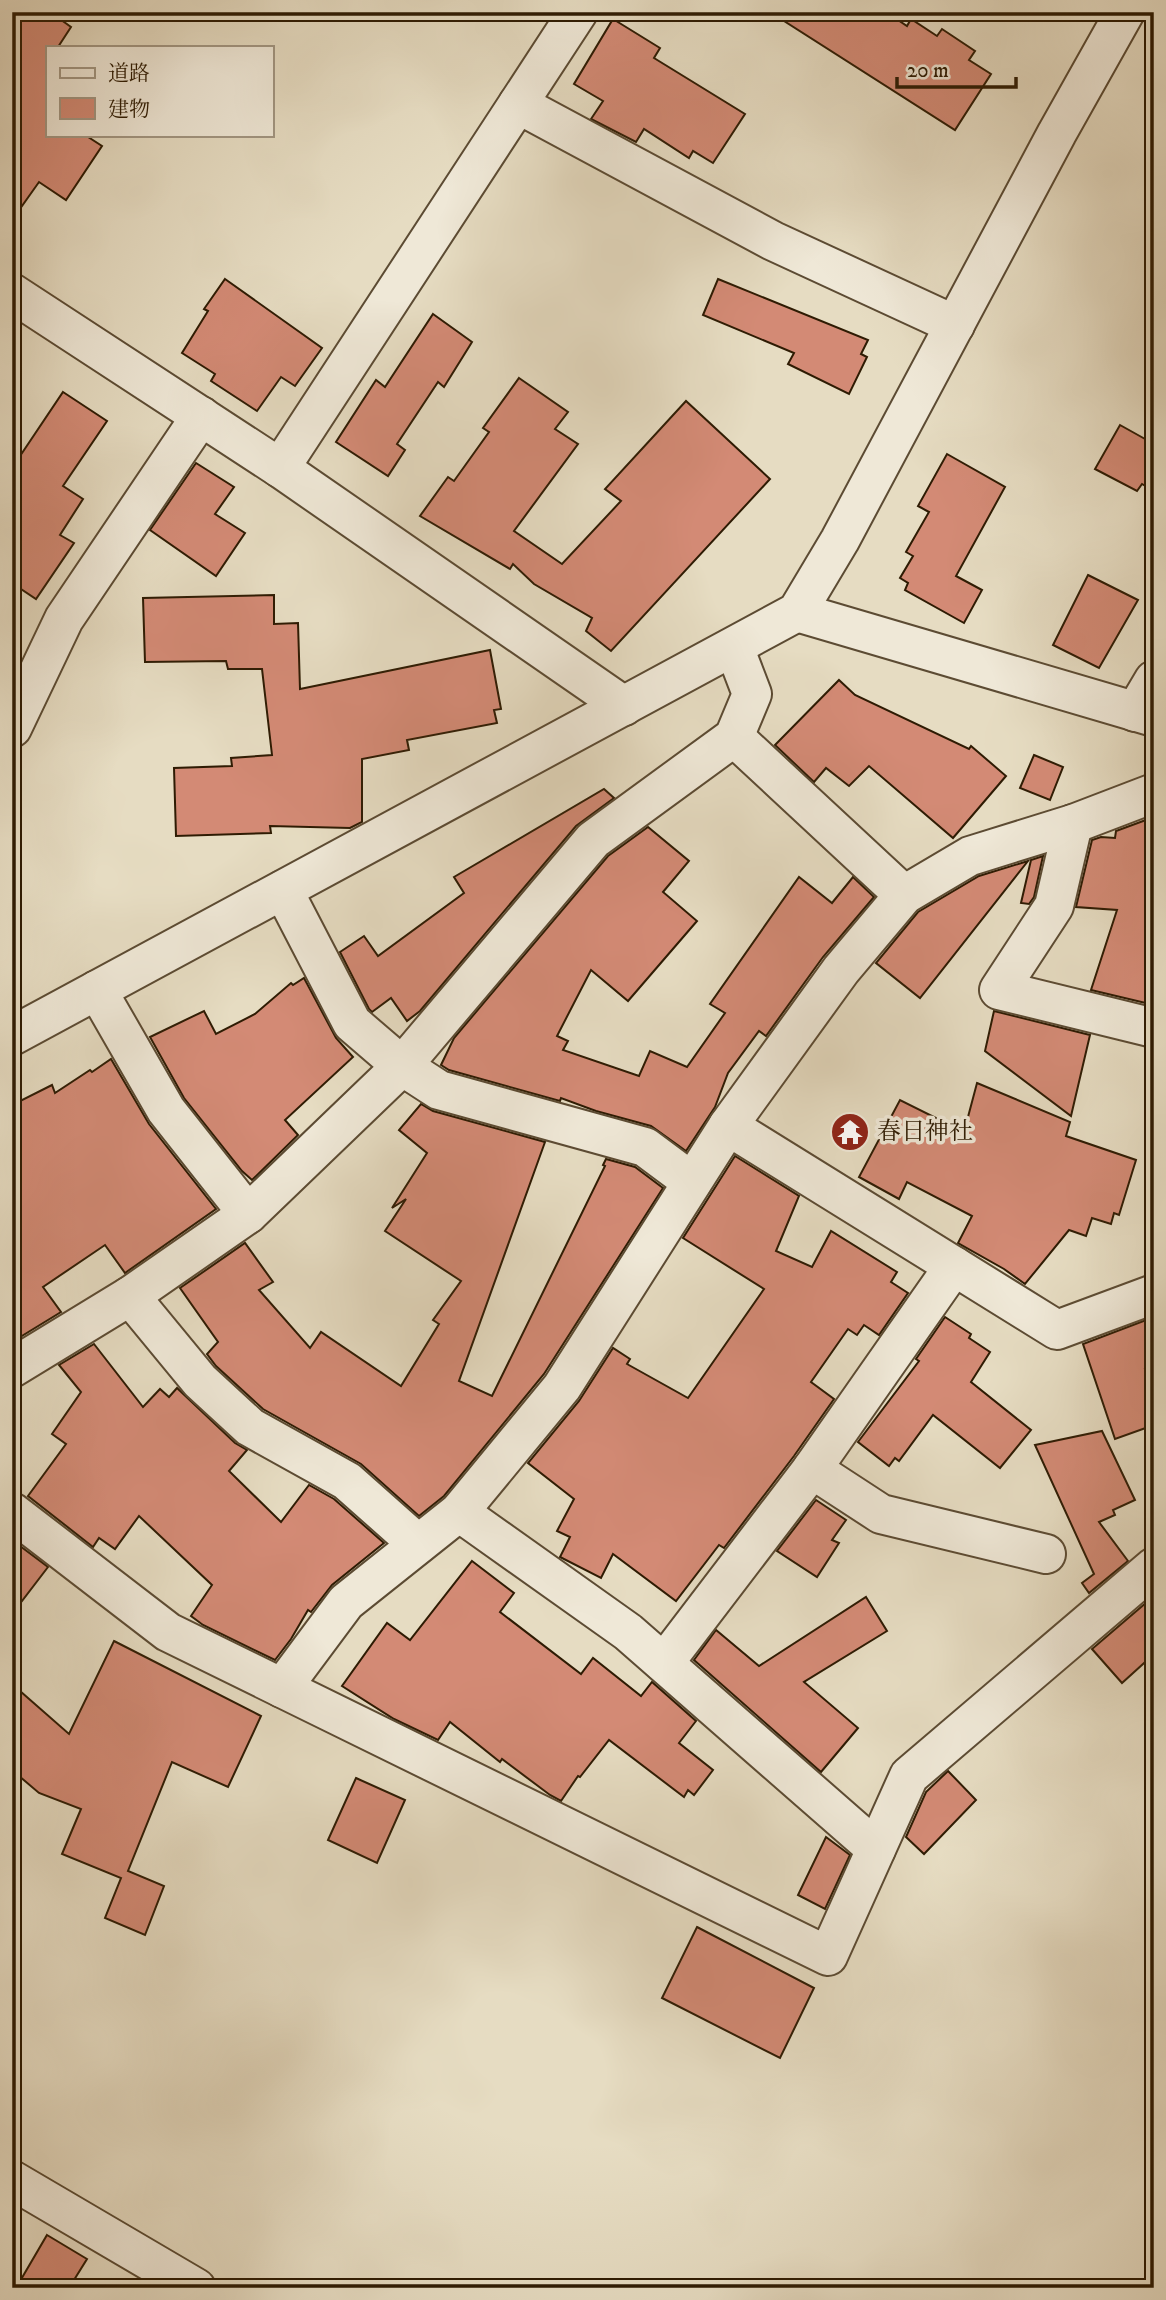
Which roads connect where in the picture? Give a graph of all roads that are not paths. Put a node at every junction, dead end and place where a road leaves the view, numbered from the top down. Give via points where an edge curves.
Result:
1 (578, 12) edge
2 (1125, 12) edge
3 (518, 104) junction
4 (12, 293) edge
5 (955, 325) junction
6 (201, 416) junction
7 (280, 468) junction
8 (797, 612) junction
9 (734, 647) junction
10 (1148, 703) edge
11 (624, 706) junction
12 (12, 728) edge
13 (734, 737) junction
14 (1154, 793) edge
15 (1073, 824) junction
16 (283, 890) junction
17 (904, 895) junction
18 (97, 990) junction
19 (1154, 1028) edge
20 (12, 1036) edge
21 (402, 1066) junction
22 (729, 1126) junction
23 (692, 1182) junction
24 (248, 1214) junction
25 (954, 1266) junction
26 (1154, 1294) edge
27 (131, 1296) junction
28 (12, 1368) edge
29 (812, 1469) junction
30 (12, 1512) edge
31 (459, 1512) junction
32 (418, 1544) junction
33 (1046, 1554) dead end
34 (1154, 1567) edge
35 (664, 1663) junction
36 (282, 1688) junction
37 (876, 1849) junction
38 (12, 2180) edge
39 (197, 2288) edge

1 - 3 street
2 - 5 street
3 - 5 street via 773,241
3 - 7 street
4 - 6 street
5 - 8 street
6 - 7 street
6 - 12 street via 64,619
7 - 11 street
8 - 9 street
8 - 10 street
9 - 11 street
9 - 13 street via 752,694
11 - 16 street
13 - 17 street
13 - 21 street via 593,840
14 - 15 street
15 - 17 street via 970,856
15 - 19 street via 1054,906 999,990
16 - 18 street
16 - 21 street via 352,1023
17 - 22 street via 841,970
18 - 20 street
18 - 24 street via 166,1110
21 - 23 street via 439,1090 645,1147
21 - 24 street
22 - 23 street
22 - 25 street
23 - 31 street via 562,1387
24 - 27 street
25 - 26 street via 1057,1330
25 - 29 street
27 - 28 street
27 - 32 street via 200,1381 250,1427 347,1481
29 - 33 street via 881,1514
29 - 35 street
30 - 36 street via 168,1632
31 - 32 street
31 - 35 street via 628,1632
32 - 36 street via 346,1602
34 - 37 street via 909,1776
35 - 37 street
36 - 37 street via 828,1956
38 - 39 street

